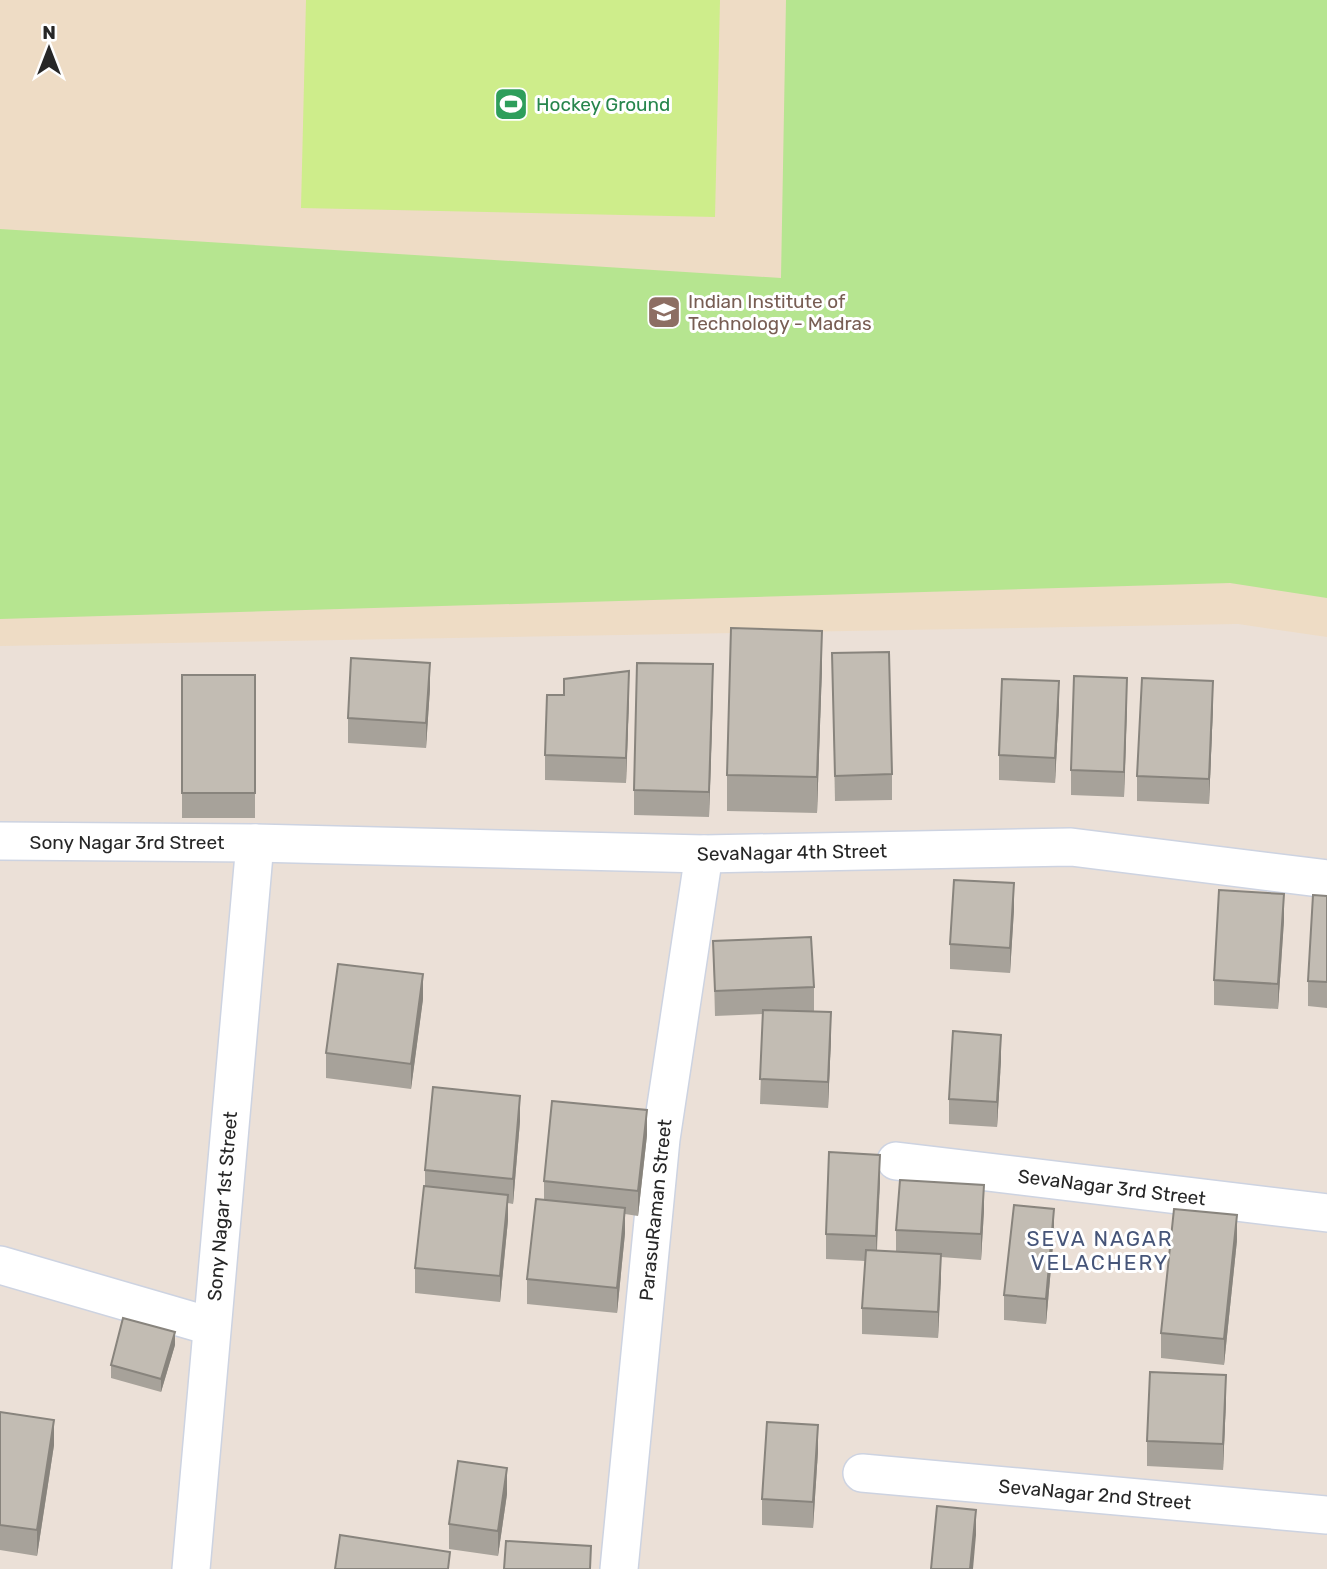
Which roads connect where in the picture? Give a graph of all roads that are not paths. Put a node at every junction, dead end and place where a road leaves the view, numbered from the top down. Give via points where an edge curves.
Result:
1 (0, 841) edge
2 (255, 842) junction
3 (705, 854) junction
4 (1327, 879) edge
5 (897, 1161) dead end
6 (1327, 1213) edge
7 (0, 1265) edge
8 (211, 1326) junction
9 (862, 1473) dead end
10 (1327, 1515) edge
11 (191, 1569) edge
12 (619, 1569) edge

1 - 2 street, Sony Nagar 3rd Street
2 - 3 street, SevaNagar 4th Street
2 - 8 street, Sony Nagar 1st Street
3 - 4 street, SevaNagar 4th Street via 1071,847
3 - 12 street, ParasuRaman Street via 661,1139
5 - 6 street, SevaNagar 3rd Street
7 - 8 street
8 - 11 street, Sony Nagar 1st Street
9 - 10 street, SevaNagar 2nd Street

